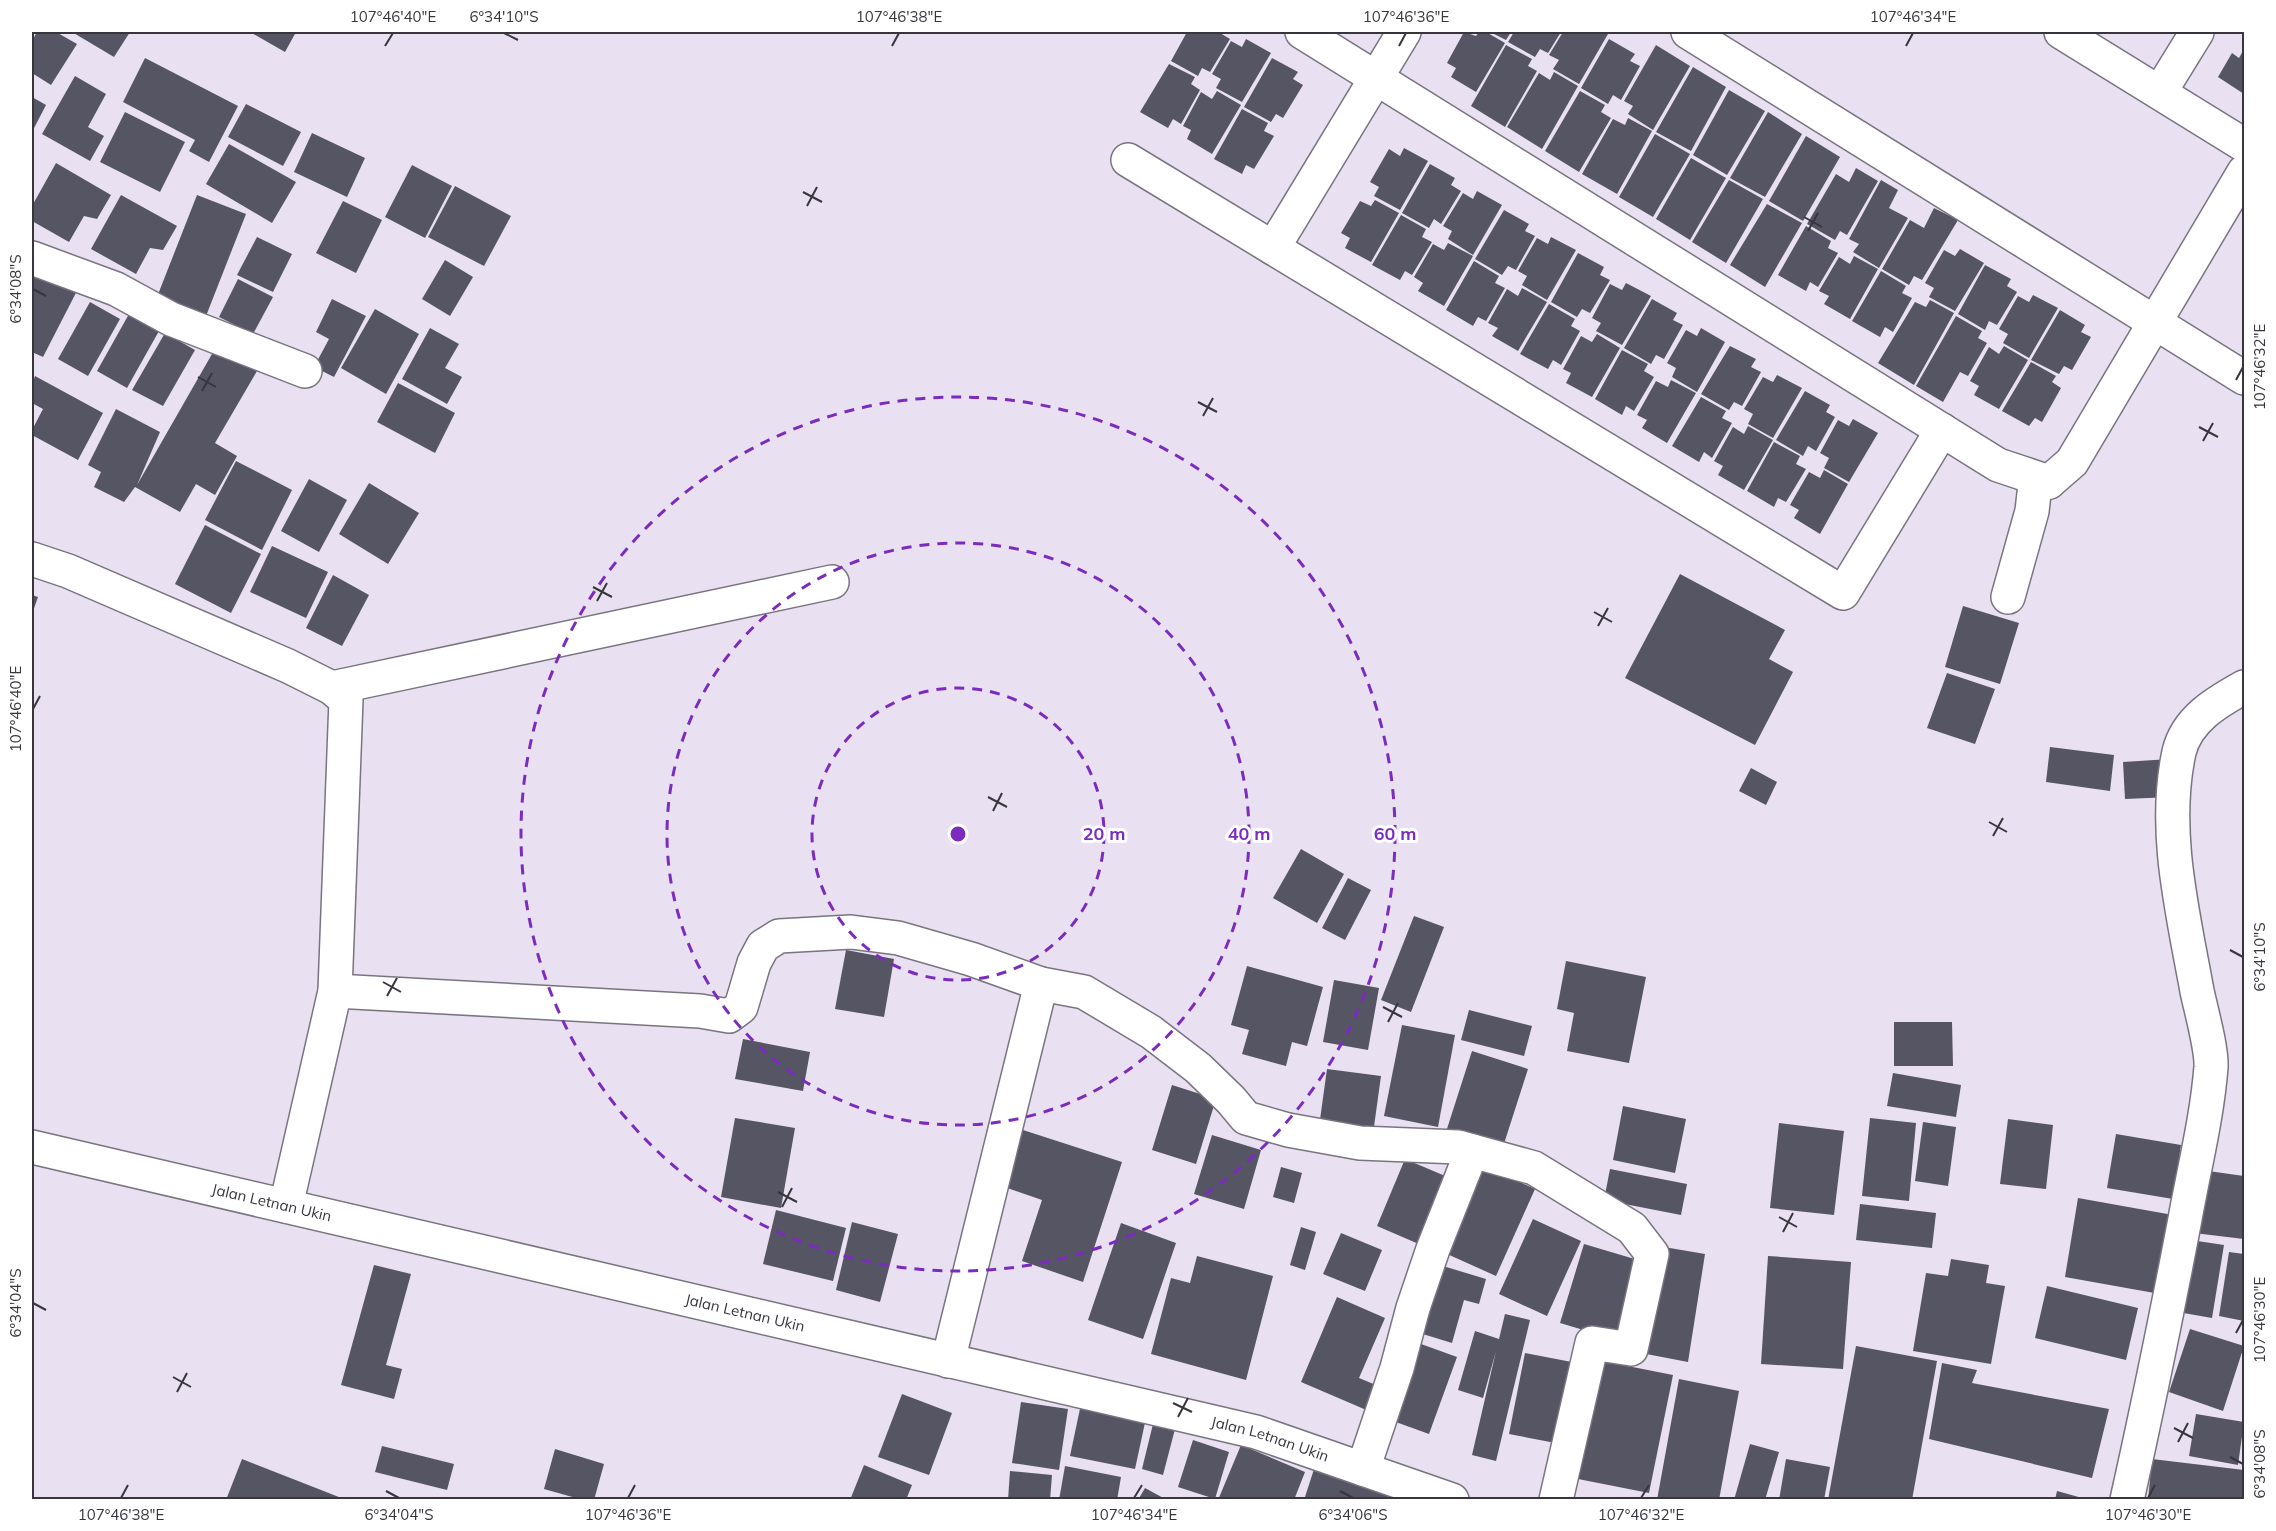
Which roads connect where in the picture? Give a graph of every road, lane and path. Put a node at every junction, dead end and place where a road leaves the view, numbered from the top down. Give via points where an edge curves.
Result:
1 (1302, 32) edge
2 (1404, 32) edge
3 (1688, 32) edge
4 (2061, 32) edge
5 (2197, 32) edge
6 (1377, 76) junction
7 (2160, 92) junction
8 (2244, 145) edge
9 (1128, 160) dead end
10 (2244, 172) edge
11 (1273, 248) junction
12 (32, 258) edge
13 (2155, 322) junction
14 (304, 372) dead end
15 (2244, 378) edge
16 (1942, 430) junction
17 (2049, 482) junction
18 (32, 559) edge
19 (832, 582) dead end
20 (2008, 597) dead end
21 (2244, 687) edge
22 (332, 688) junction
23 (1041, 984) junction
24 (335, 991) junction
25 (32, 1147) edge
26 (1472, 1151) junction
27 (286, 1206) junction
28 (948, 1361) junction
29 (1363, 1469) junction
30 (1414, 1493) edge
31 (1452, 1500) edge
32 (1556, 1500) edge
33 (2127, 1500) edge

1 - 6 street
2 - 6 street
3 - 13 street
4 - 7 street
5 - 7 street
6 - 11 street
6 - 16 street
7 - 8 street
9 - 11 street
10 - 13 street
11 - 16 street via 1843,593
12 - 14 street via 116,289 171,320
13 - 15 street
13 - 17 street via 2072,462
16 - 17 street via 1998,465
17 - 20 street via 2035,485
18 - 22 street via 68,571
19 - 22 street
21 - 33 street via 2213,704 2192,724 2180,749 2175,777 2173,818 2179,892 2211,1064 2164,1327
22 - 24 street via 346,700
23 - 24 street via 909,941 851,932 779,936 763,946 741,1007 729,1016 700,1011
23 - 26 street via 1084,992 1151,1032 1198,1068 1246,1118 1360,1143
23 - 28 street
24 - 27 street
25 - 27 street, Jalan Letnan Ukin
26 - 29 street via 1433,1249
26 - 32 street via 1533,1168 1632,1228 1652,1254 1631,1349 1592,1343
27 - 28 street, Jalan Letnan Ukin
28 - 29 street, Jalan Letnan Ukin via 1256,1432
29 - 30 street, Jalan Letnan Ukin
30 - 31 street, Jalan Letnan Ukin

